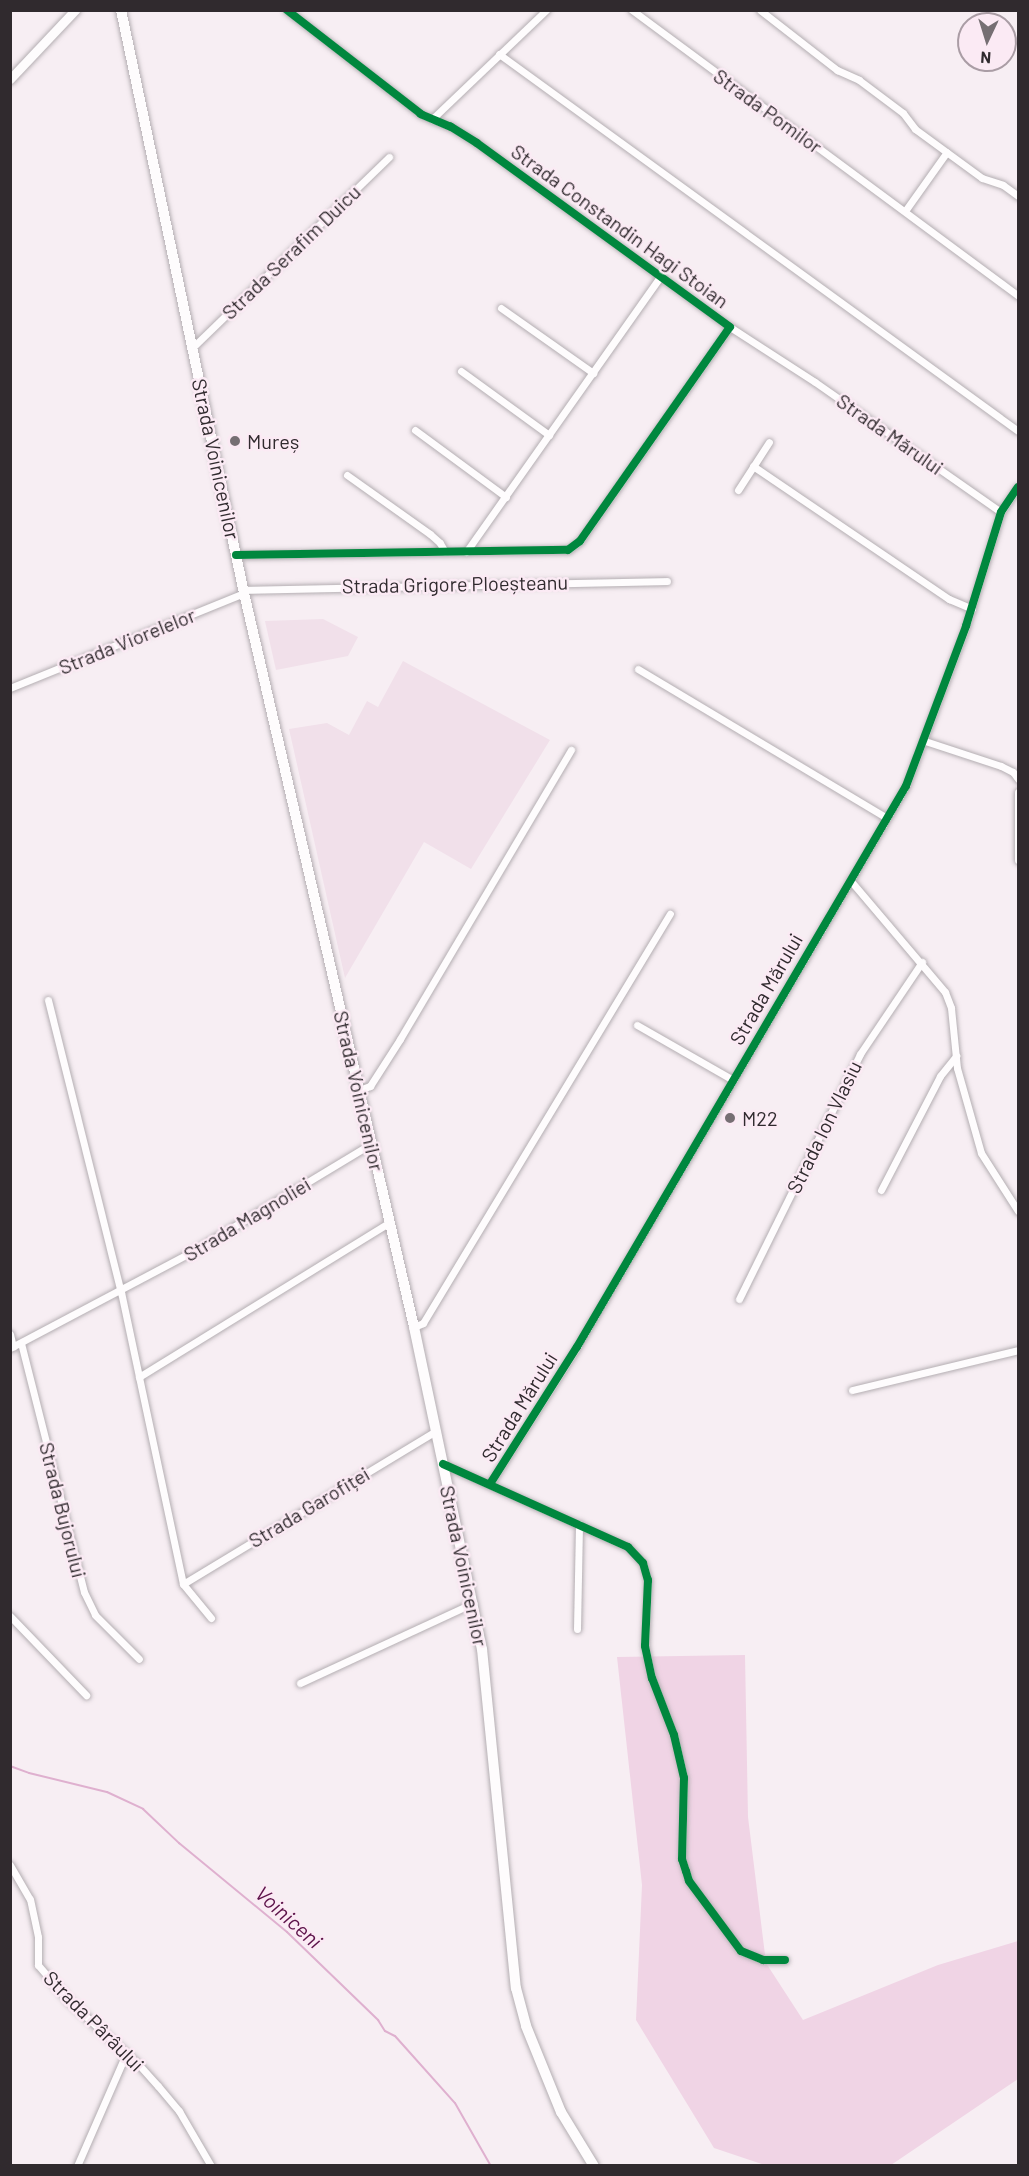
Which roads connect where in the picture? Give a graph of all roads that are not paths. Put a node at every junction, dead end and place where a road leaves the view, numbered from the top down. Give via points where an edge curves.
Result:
1 (75, 10) edge
2 (121, 10) edge
3 (287, 10) edge
4 (546, 10) edge
5 (632, 10) edge
6 (760, 10) edge
7 (499, 54) junction
8 (10, 79) edge
9 (432, 119) junction
10 (947, 152) junction
11 (389, 157) dead end
12 (1018, 196) edge
13 (905, 211) junction
14 (660, 277) junction
15 (1018, 296) edge
16 (501, 308) dead end
17 (730, 327) junction
18 (193, 347) junction
19 (461, 371) dead end
20 (593, 373) junction
21 (415, 430) dead end
22 (1018, 431) edge
23 (549, 435) junction
24 (769, 442) dead end
25 (753, 466) junction
26 (347, 474) dead end
27 (1018, 486) edge
28 (738, 490) dead end
29 (506, 497) junction
30 (1001, 512) junction
31 (445, 552) junction
32 (466, 552) junction
33 (236, 555) junction
34 (667, 581) dead end
35 (244, 591) junction
36 (972, 609) junction
37 (638, 669) dead end
38 (10, 688) edge
39 (925, 741) junction
40 (571, 750) dead end
41 (1018, 779) edge
42 (1018, 792) edge
43 (887, 818) junction
44 (1018, 860) edge
45 (850, 880) junction
46 (670, 914) dead end
47 (922, 962) junction
48 (48, 1000) dead end
49 (638, 1025) dead end
50 (956, 1056) junction
51 (733, 1080) junction
52 (359, 1090) junction
53 (371, 1144) junction
54 (881, 1190) dead end
55 (1018, 1211) edge
56 (388, 1224) junction
57 (121, 1292) junction
58 (739, 1299) dead end
59 (414, 1327) junction
60 (10, 1334) edge
61 (15, 1346) edge
62 (1018, 1350) edge
63 (139, 1377) junction
64 (852, 1390) dead end
65 (436, 1431) junction
66 (443, 1464) junction
67 (490, 1484) junction
68 (579, 1524) junction
69 (183, 1584) junction
70 (473, 1603) junction
71 (10, 1616) edge
72 (211, 1618) dead end
73 (577, 1629) dead end
74 (140, 1659) dead end
75 (300, 1683) dead end
76 (86, 1695) dead end
77 (10, 1865) edge
78 (785, 1959) dead end
79 (126, 2054) junction
80 (77, 2166) edge
81 (211, 2166) edge
82 (594, 2166) edge

1 - 8 street
2 - 18 main road, Strada Voinicenilor
3 - 9 street, Strada Constandin Hagi Stoian via 393,94
4 - 7 street
5 - 13 street, Strada Pomilor
6 - 10 street via 837,70 859,80 903,113 915,129
7 - 9 street
7 - 22 street
9 - 14 street, Strada Constandin Hagi Stoian via 477,143
10 - 12 street via 982,178 1003,185
10 - 13 street
11 - 18 street, Strada Serafim Duicu
13 - 15 street, Strada Pomilor
14 - 17 street, Strada Constandin Hagi Stoian
14 - 20 street, Strada Constandin Hagi Stoian
16 - 20 street
17 - 30 street, Strada Mărului
17 - 32 street, Strada Constandin Hagi Stoian via 580,541 561,551
18 - 33 main road, Strada Voinicenilor
19 - 23 street
20 - 23 street, Strada Constandin Hagi Stoian
21 - 29 street
23 - 29 street, Strada Constandin Hagi Stoian
24 - 25 street
25 - 28 street
25 - 36 street via 949,599
26 - 31 street via 430,534
27 - 30 street, Strada Mărului
29 - 32 street, Strada Constandin Hagi Stoian
30 - 36 street, Strada Mărului
31 - 32 street, Strada Constandin Hagi Stoian
31 - 33 street, Strada Constandin Hagi Stoian
33 - 35 main road, Strada Voinicenilor
34 - 35 street, Strada Grigore Ploeșteanu
35 - 38 street, Strada Viorelelor
35 - 52 main road, Strada Voinicenilor
36 - 39 street, Strada Mărului
37 - 43 street
39 - 41 street via 1001,766 1013,771
39 - 43 street, Strada Mărului
40 - 52 street via 400,1039 370,1086
42 - 44 street
43 - 45 street, Strada Mărului
45 - 47 street
45 - 51 street, Strada Mărului
46 - 59 street via 423,1323
47 - 50 street via 945,992 951,1008
47 - 58 street, Strada Ion Vlasiu via 860,1053
48 - 57 street
49 - 51 street
50 - 54 street via 940,1076
50 - 55 street via 981,1153
51 - 67 street, Strada Mărului via 577,1347
52 - 53 main road, Strada Voinicenilor
53 - 56 main road, Strada Voinicenilor
53 - 57 street, Strada Magnoliei
56 - 59 main road, Strada Voinicenilor
56 - 63 street
57 - 61 street, Strada Magnoliei
57 - 63 street
59 - 65 main road, Strada Voinicenilor
60 - 61 street, Strada Bujorului
61 - 74 street, Strada Bujorului via 84,1592 95,1615
62 - 64 street
63 - 69 street
65 - 66 main road, Strada Voinicenilor
65 - 69 street, Strada Garofiței
66 - 67 street, Strada Mărului
66 - 70 main road, Strada Voinicenilor
67 - 68 street, Strada Mărului
68 - 73 street
68 - 78 street, Strada Mărului via 619,1543 635,1554 647,1570 645,1646 684,1778 682,1859 689,1881 741,1951 763,1960
69 - 72 street
70 - 75 street
70 - 82 main road, Strada Voinicenilor via 488,1693 516,1988 526,2026 561,2112
71 - 76 street
77 - 79 street, Strada Pârâului via 30,1899 38,1937 38,1965 69,2001
79 - 80 street
79 - 81 street, Strada Pârâului via 178,2111

